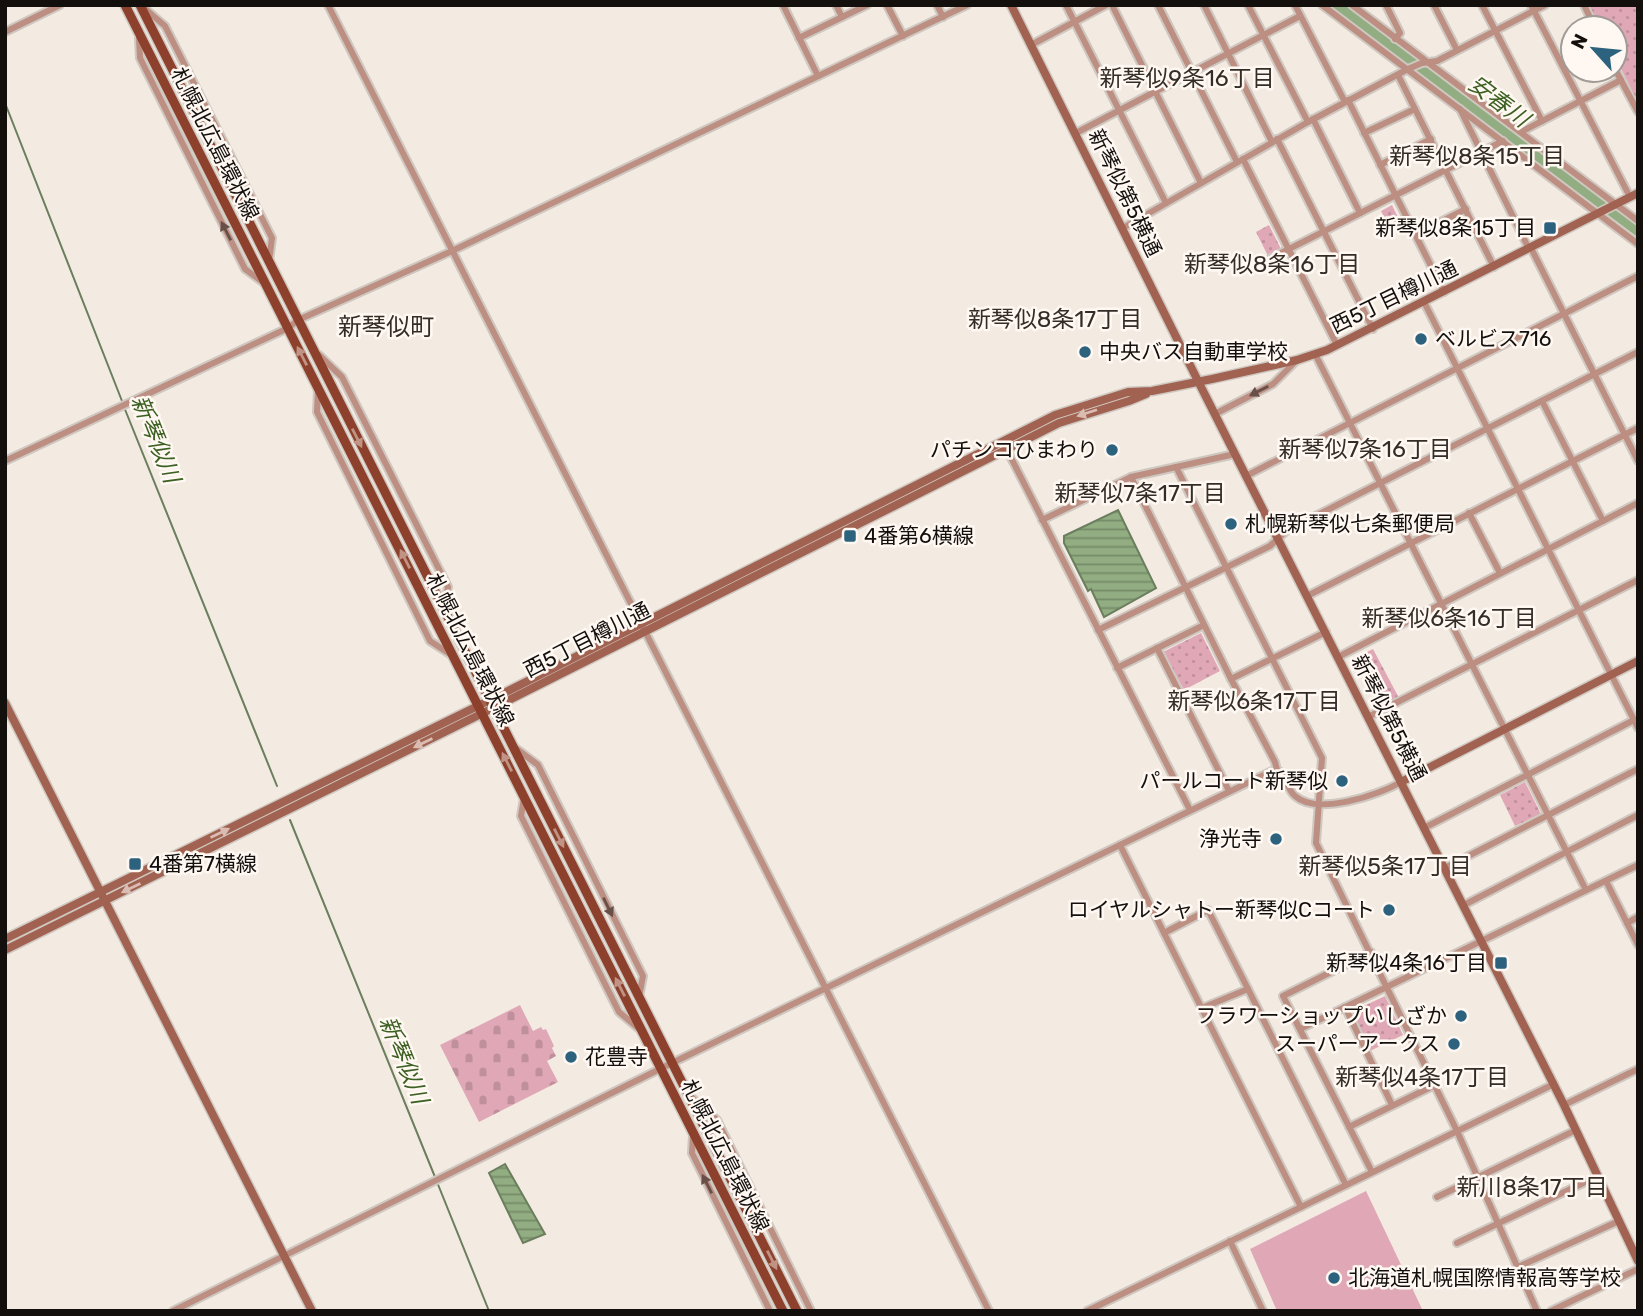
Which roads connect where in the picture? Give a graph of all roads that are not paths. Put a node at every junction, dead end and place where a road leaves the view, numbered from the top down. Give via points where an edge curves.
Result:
1 (60, 5) edge
2 (125, 5) edge
3 (141, 5) edge
4 (328, 5) edge
5 (783, 5) edge
6 (836, 5) edge
7 (867, 5) edge
8 (887, 5) edge
9 (937, 5) edge
10 (967, 5) edge
11 (1011, 5) edge
12 (1066, 5) edge
13 (1106, 5) edge
14 (1112, 5) edge
15 (1158, 5) edge
16 (1204, 5) edge
17 (1248, 5) edge
18 (1295, 5) edge
19 (1322, 5) edge
20 (1352, 5) edge
21 (1386, 5) edge
22 (1434, 5) edge
23 (1482, 5) edge
24 (1545, 5) edge
25 (1532, 8) edge
26 (1300, 16) junction
27 (842, 17) junction
28 (943, 17) junction
29 (1074, 21) junction
30 (1496, 31) junction
31 (5, 32) edge
32 (1262, 35) junction
33 (903, 36) junction
34 (799, 38) junction
35 (1395, 38) junction
36 (1031, 45) junction
37 (1457, 50) junction
38 (1228, 55) junction
39 (1425, 63) junction
40 (1410, 68) junction
41 (1192, 72) junction
42 (1398, 75) junction
43 (818, 76) junction
44 (1614, 84) edge
45 (1623, 84) edge
46 (1154, 91) junction
47 (1346, 101) junction
48 (1580, 102) junction
49 (1459, 108) junction
50 (1415, 109) junction
51 (1119, 111) junction
52 (1638, 113) edge
53 (1310, 120) junction
54 (1542, 121) junction
55 (1521, 132) junction
56 (1076, 134) junction
57 (1364, 134) junction
58 (1431, 139) junction
59 (1274, 141) junction
60 (1503, 141) junction
61 (1481, 152) junction
62 (1240, 161) junction
63 (1380, 165) junction
64 (1446, 170) junction
65 (1201, 183) junction
66 (1634, 195) edge
67 (1395, 196) junction
68 (1166, 203) junction
69 (1614, 205) junction
70 (1466, 209) junction
71 (1600, 212) junction
72 (1360, 213) junction
73 (1638, 221) edge
74 (1123, 228) junction
75 (1324, 232) junction
76 (1415, 235) junction
77 (1638, 244) edge
78 (1289, 248) junction
79 (1530, 248) junction
80 (452, 251) junction
81 (1271, 258) dead end
82 (1494, 267) junction
83 (1638, 276) edge
84 (1444, 292) junction
85 (1424, 302) junction
86 (1564, 314) junction
87 (298, 320) junction
88 (288, 328) junction
89 (1373, 329) junction
90 (1338, 345) junction
91 (313, 349) junction
92 (1638, 352) edge
93 (1315, 354) junction
94 (1297, 360) junction
95 (1457, 367) junction
96 (1594, 374) junction
97 (1198, 381) junction
98 (318, 388) junction
99 (1542, 401) junction
100 (1215, 414) junction
101 (1349, 422) junction
102 (1638, 428) edge
103 (1487, 429) junction
104 (1625, 435) junction
105 (1005, 446) junction
106 (1235, 454) junction
107 (5, 461) edge
108 (1572, 461) junction
109 (1638, 461) edge
110 (1176, 467) junction
111 (1246, 476) junction
112 (1130, 477) junction
113 (1380, 484) junction
114 (1518, 489) junction
115 (1638, 503) edge
116 (1469, 513) junction
117 (1042, 520) junction
118 (1603, 522) junction
119 (1278, 538) junction
120 (1411, 543) junction
121 (1548, 549) junction
122 (1227, 567) junction
123 (1500, 573) junction
124 (1638, 580) edge
125 (1187, 587) junction
126 (1307, 596) junction
127 (1441, 604) junction
128 (444, 610) junction
129 (1578, 610) junction
130 (1204, 625) junction
131 (643, 627) junction
132 (1098, 630) junction
133 (1325, 632) junction
134 (1157, 648) junction
135 (454, 657) junction
136 (1338, 657) junction
137 (1271, 658) junction
138 (1638, 661) edge
139 (1472, 664) junction
140 (1117, 668) junction
141 (1611, 675) junction
142 (1231, 678) junction
143 (5, 702) edge
144 (492, 704) junction
145 (481, 709) junction
146 (1368, 717) junction
147 (1634, 720) junction
148 (1638, 728) edge
149 (1505, 729) junction
150 (512, 746) junction
151 (1638, 769) edge
152 (1277, 770) junction
153 (1527, 775) junction
154 (1401, 782) junction
155 (1229, 791) junction
156 (1318, 803) junction
157 (1190, 810) junction
158 (1548, 815) junction
159 (1638, 815) edge
160 (1424, 828) junction
161 (1120, 845) junction
162 (1567, 852) junction
163 (1638, 865) edge
164 (1445, 868) junction
165 (1606, 881) junction
166 (1586, 890) junction
167 (103, 896) junction
168 (1464, 905) junction
169 (1638, 917) edge
170 (1627, 923) junction
171 (1164, 933) junction
172 (5, 939) edge
173 (1481, 940) junction
174 (1638, 945) edge
175 (5, 950) edge
176 (1371, 952) junction
177 (1388, 986) junction
178 (826, 989) junction
179 (1248, 989) junction
180 (639, 998) junction
181 (1345, 1007) junction
182 (1202, 1008) junction
183 (1300, 1028) junction
184 (672, 1063) junction
185 (662, 1069) junction
186 (1638, 1069) edge
187 (1554, 1084) junction
188 (1435, 1085) junction
189 (688, 1094) junction
190 (1392, 1105) junction
191 (1564, 1105) junction
192 (1349, 1127) junction
193 (1457, 1130) junction
194 (1576, 1130) junction
195 (693, 1131) junction
196 (1373, 1172) junction
197 (1598, 1175) junction
198 (1478, 1177) junction
199 (1346, 1185) junction
200 (1437, 1197) dead end
201 (1301, 1207) junction
202 (1619, 1221) junction
203 (1498, 1224) junction
204 (1230, 1241) junction
205 (1457, 1243) dead end
206 (285, 1256) junction
207 (1638, 1261) edge
208 (1518, 1267) junction
209 (1638, 1269) edge
210 (173, 1311) edge
211 (312, 1311) edge
212 (771, 1311) edge
213 (783, 1311) edge
214 (797, 1311) edge
215 (811, 1311) edge
216 (989, 1311) edge
217 (1087, 1311) edge
218 (1263, 1311) edge
219 (1538, 1311) edge
220 (1551, 1311) edge

1 - 31 street
88 -> 2 main road, 札幌北広島環状線
3 - 87 main road, 札幌北広島環状線
4 - 80 street
5 - 34 street
6 - 27 street
7 - 27 street
8 - 33 street
9 - 28 street
10 - 28 street
11 - 36 street, 新琴似第5横通
12 - 29 street
13 - 29 street
14 - 46 street
15 - 41 street
16 - 38 street
17 - 32 street
18 - 26 street
19 - 40 street
20 - 35 street
21 - 35 street via 1399,33
22 - 37 street
23 - 30 street
24 - 25 street
25 - 30 street
25 - 48 street
26 - 32 street
26 - 47 street
27 - 34 street
28 - 33 street
29 - 36 street
29 - 51 street
30 - 37 street
30 - 54 street
32 - 38 street
32 - 53 street
33 - 43 street
34 - 43 street
35 - 39 street
36 - 56 street, 新琴似第5横通
37 - 39 street
38 - 41 street
38 - 59 street
39 - 40 street
39 - 55 street
40 - 42 street
40 - 49 street
41 - 46 street
41 - 62 street
42 - 47 street
42 - 50 street
43 - 80 street
44 - 48 street
45 - 52 street
46 - 51 street
46 - 65 street
47 - 53 street
47 - 57 street
48 - 54 street
48 - 66 street
49 - 60 street
49 - 61 street
50 - 57 street
50 - 58 street
51 - 56 street
51 - 68 street
53 - 59 street
53 - 72 street
54 - 55 street
55 - 69 street
56 - 74 street, 新琴似第5横通
57 - 63 street
58 - 63 street
58 - 64 street
59 - 62 street
59 - 75 street
60 - 61 street
60 - 71 street
61 - 64 street
61 - 79 street
62 - 65 street
62 - 78 street
63 - 67 street
64 - 67 street
64 - 70 street
65 - 68 street
66 - 69 street, 西5丁目樽川通
67 - 72 street
67 - 76 street
68 - 74 street
69 - 71 street, 西5丁目樽川通
69 - 73 street
70 - 76 street
70 - 82 street
71 - 77 street
71 - 79 street, 西5丁目樽川通
72 - 75 street
74 - 97 street, 新琴似第5横通
75 - 78 street
75 - 89 street
76 - 84 street
78 - 81 street
78 - 90 street
79 - 82 street, 西5丁目樽川通
79 - 86 street
80 - 87 street
80 - 131 street
82 - 84 street, 西5丁目樽川通
83 - 86 street
84 - 85 street, 西5丁目樽川通
85 - 89 street, 西5丁目樽川通
85 - 95 street
86 - 95 street
86 - 96 street
87 - 88 street
87 - 91 main road, 札幌北広島環状線
98 -> 88 main road, 札幌北広島環状線
88 - 107 street
89 - 90 street, 西5丁目樽川通
90 - 93 street, 西5丁目樽川通
91 -> 128 main road, 札幌北広島環状線
91 - 128 street via 342,377 442,575 448,587
92 - 96 street
93 - 94 street, 西5丁目樽川通
93 - 101 street
94 - 97 street, 西5丁目樽川通
94 -> 100 street via 1273,384
95 - 101 street
95 - 103 street
96 - 99 street
96 - 104 street
97 - 100 street, 新琴似第5横通
97 - 105 street, 西5丁目樽川通 via 1152,391
135 -> 98 main road, 札幌北広島環状線
98 - 135 street via 317,412 430,641
99 - 103 street
99 - 108 street
100 - 106 street, 新琴似第5横通
101 - 111 street
101 - 113 street
102 - 104 street
103 - 113 street
103 - 114 street
104 - 108 street
104 - 109 street
105 - 117 street
105 - 131 street, 西5丁目樽川通
106 - 110 street
106 - 111 street, 新琴似第5横通
108 - 114 street
108 - 118 street
110 - 112 street
110 - 122 street
111 - 119 street, 新琴似第5横通
112 - 117 street
112 - 125 street
113 - 119 street
113 - 120 street
114 - 116 street
114 - 121 street
115 - 118 street
116 - 120 street
116 - 123 street
117 - 132 street
118 - 121 street
119 - 122 street
119 - 126 street, 新琴似第5横通
120 - 126 street
120 - 127 street
121 - 123 street
121 - 129 street
122 - 125 street
122 - 137 street
123 - 127 street
124 - 129 street
125 - 130 street
125 - 132 street
126 - 133 street, 新琴似第5横通
127 - 136 street
127 - 139 street
128 - 144 main road, 札幌北広島環状線
129 - 139 street
129 - 141 street
130 - 134 street
130 - 142 street
131 - 144 street, 西5丁目樽川通
131 - 178 street
132 - 140 street
133 - 136 street, 新琴似第5横通
133 - 137 street
134 - 140 street
134 - 155 street
135 - 145 main road, 札幌北広島環状線
136 - 146 street, 新琴似第5横通
137 - 142 street
137 - 156 street via 1322,758
138 - 141 street
139 - 146 street
139 - 149 street
140 - 157 street
141 - 147 street
141 - 149 street
142 - 152 street
143 - 167 street
144 - 145 street, 西5丁目樽川通
144 - 150 main road, 札幌北広島環状線
145 - 167 street, 西5丁目樽川通
185 -> 145 main road, 札幌北広島環状線
146 - 154 street, 新琴似第5横通
147 - 148 street
147 - 153 street
149 - 153 street
149 - 154 street
150 -> 180 main road, 札幌北広島環状線
150 -> 180 street via 538,765 643,976
151 - 158 street
152 - 155 street
152 - 156 street via 1296,797
153 - 158 street
153 - 160 street
154 - 156 street via 1364,798
154 - 160 street, 新琴似第5横通
155 - 157 street
156 - 176 street via 1316,843
157 - 161 street
158 - 162 street
158 - 164 street
159 - 162 street
160 - 164 street, 新琴似第5横通
161 - 171 street
161 - 178 street
162 - 166 street
162 - 168 street
163 - 165 street
164 - 168 street, 新琴似第5横通
165 - 166 street
165 - 170 street
166 - 173 street
167 - 172 street, 西5丁目樽川通
167 - 175 street, 西5丁目樽川通
167 - 206 street
168 - 173 street, 新琴似第5横通
169 - 170 street
170 - 174 street
171 - 179 street via 1208,910
171 - 182 street
173 - 177 street
173 - 187 street, 新琴似第5横通
176 - 177 street
176 - 183 street via 1283,996
177 - 181 street
177 - 188 street
178 - 184 street
178 - 216 street
179 - 182 street
179 - 199 street
180 - 184 main road, 札幌北広島環状線
181 - 183 street
181 - 190 street
182 - 201 street
183 - 192 street
184 - 185 street
184 - 189 main road, 札幌北広島環状線
185 - 195 main road, 札幌北広島環状線
185 - 206 street
186 - 191 street
187 - 191 street, 新琴似第5横通
187 - 193 street
188 - 190 street
188 - 193 street
189 -> 214 main road, 札幌北広島環状線
189 - 215 street via 717,1120
190 - 192 street
191 - 194 street, 新琴似第5横通
192 - 196 street
193 - 196 street
193 - 198 street
194 - 197 street, 新琴似第5横通
194 - 198 street
212 -> 195 street via 692,1153
195 - 213 main road, 札幌北広島環状線
196 - 199 street
197 - 202 street, 新琴似第5横通
197 - 203 street
198 - 200 street
198 - 203 street
199 - 201 street
201 - 204 street
202 - 207 street, 新琴似第5横通
202 - 208 street
203 - 205 street
203 - 208 street
204 - 217 street
204 - 218 street
206 - 210 street
206 - 211 street
208 - 219 street
209 - 220 street

